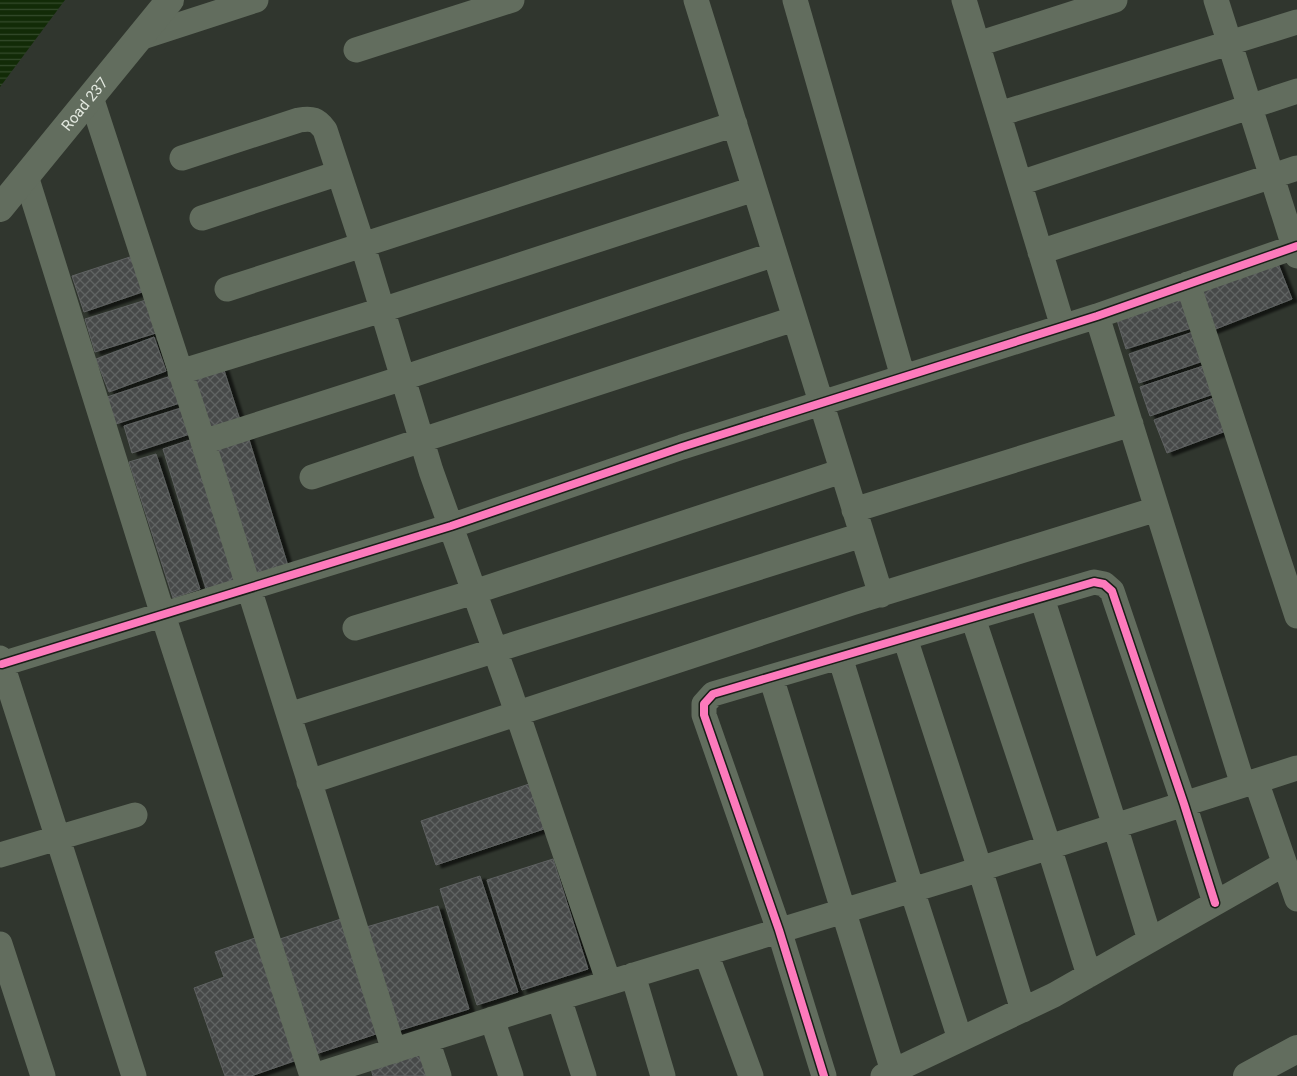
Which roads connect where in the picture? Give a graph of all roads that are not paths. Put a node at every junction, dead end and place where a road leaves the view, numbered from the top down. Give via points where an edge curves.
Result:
1 (170, 0) edge
2 (256, 0) edge
3 (512, 0) edge
4 (696, 0) edge
5 (795, 0) edge
6 (964, 0) edge
7 (1115, 0) edge
8 (1216, 0) edge
9 (1297, 22) edge
10 (138, 38) junction
11 (1230, 43) junction
12 (978, 44) junction
13 (356, 50) dead end
14 (1297, 90) edge
15 (91, 97) junction
16 (1250, 106) junction
17 (999, 114) junction
18 (735, 124) junction
19 (182, 158) dead end
20 (1297, 168) edge
21 (339, 173) junction
22 (26, 176) junction
23 (1272, 176) junction
24 (1020, 183) junction
25 (754, 189) junction
26 (0, 208) edge
27 (202, 218) dead end
28 (363, 246) junction
29 (1296, 250) edge
30 (1040, 252) junction
31 (775, 254) junction
32 (1188, 284) junction
33 (227, 289) dead end
34 (382, 310) junction
35 (1097, 316) junction
36 (794, 319) junction
37 (1063, 327) junction
38 (180, 372) junction
39 (903, 377) junction
40 (403, 378) junction
41 (820, 404) junction
42 (1131, 424) junction
43 (422, 440) junction
44 (203, 442) junction
45 (842, 471) junction
46 (312, 477) dead end
47 (1158, 509) junction
48 (854, 510) junction
49 (451, 526) junction
50 (862, 535) junction
51 (248, 588) junction
52 (474, 592) junction
53 (881, 594) junction
54 (1042, 598) junction
55 (163, 615) junction
56 (1297, 616) edge
57 (973, 618) junction
58 (355, 628) dead end
59 (905, 638) junction
60 (495, 651) junction
61 (840, 657) junction
62 (1, 661) edge
63 (771, 677) junction
64 (517, 713) junction
65 (289, 716) junction
66 (1297, 768) edge
67 (309, 782) junction
68 (1249, 783) junction
69 (1184, 804) junction
70 (135, 814) dead end
71 (1115, 826) junction
72 (59, 838) junction
73 (1049, 847) junction
74 (0, 855) edge
75 (1284, 864) junction
76 (980, 869) junction
77 (912, 890) junction
78 (1297, 899) edge
79 (1216, 903) junction
80 (843, 911) junction
81 (779, 930) junction
82 (1150, 940) junction
83 (0, 944) edge
84 (706, 953) junction
85 (632, 975) junction
86 (1089, 975) junction
87 (608, 983) junction
88 (559, 998) junction
89 (1023, 1010) junction
90 (492, 1019) junction
91 (960, 1039) junction
92 (427, 1040) junction
93 (1297, 1049) edge
94 (394, 1050) junction
95 (351, 1070) edge
96 (888, 1074) edge
97 (43, 1076) edge
98 (134, 1076) edge
99 (313, 1076) edge
100 (439, 1076) edge
101 (511, 1076) edge
102 (584, 1076) edge
103 (663, 1076) edge
104 (751, 1076) edge
105 (824, 1076) edge
106 (1247, 1076) edge

1 - 10 street, Road 237
2 - 10 street
3 - 13 street
4 - 18 street
5 - 39 street
6 - 12 street
7 - 12 street
8 - 11 street
9 - 11 street
10 - 15 street, Road 237
11 - 16 street
11 - 17 street
12 - 17 street
14 - 16 street
15 - 22 street, Road 237
15 - 38 street
16 - 23 street
16 - 24 street
17 - 24 street
18 - 25 street
18 - 28 street
19 - 21 street via 310,118 319,121 325,130
20 - 23 street
21 - 27 street
21 - 28 street
22 - 26 street, Road 237
22 - 55 street
23 - 29 street
23 - 30 street
24 - 30 street
25 - 31 street
25 - 34 street
28 - 33 street
28 - 34 street
29 - 32 street
30 - 37 street
31 - 36 street
31 - 40 street
32 - 35 street
32 - 56 street
34 - 38 street
34 - 40 street
35 - 37 street
35 - 42 street
36 - 41 street
36 - 43 street
37 - 39 street
38 - 44 street
39 - 41 street
40 - 43 street
40 - 44 street
41 - 45 street
41 - 49 street
42 - 47 street
42 - 48 street
43 - 46 street
43 - 49 street
44 - 51 street
45 - 48 street
45 - 52 street
47 - 53 street
47 - 68 street
48 - 50 street
49 - 51 street
49 - 52 street
50 - 53 street
50 - 60 street
51 - 55 street
51 - 65 street
52 - 58 street
52 - 60 street
53 - 64 street
54 - 57 street
54 - 69 street via 1094,582 1104,584 1112,591
54 - 71 street
55 - 62 street
55 - 99 street
57 - 59 street
57 - 73 street
59 - 61 street
59 - 76 street
60 - 64 street
60 - 65 street
61 - 63 street
61 - 77 street
62 - 72 street
63 - 80 street
63 - 81 street via 713,694 704,704 704,715
64 - 67 street
64 - 87 street
65 - 67 street
66 - 68 street
67 - 94 street
68 - 69 street
68 - 75 street
69 - 71 street
69 - 79 street
70 - 72 street
71 - 73 street
71 - 82 street
72 - 74 street
72 - 98 street
73 - 76 street
73 - 86 street
75 - 78 street
75 - 79 street
76 - 77 street
76 - 89 street
77 - 80 street
77 - 91 street
79 - 82 street
80 - 81 street
80 - 96 street
81 - 84 street
81 - 105 street
82 - 86 street
83 - 97 street
84 - 85 street
84 - 104 street
85 - 87 street
85 - 103 street
86 - 89 street
87 - 88 street
88 - 90 street
88 - 102 street
89 - 91 street
90 - 92 street
90 - 101 street
91 - 96 street
92 - 94 street
92 - 100 street
93 - 106 street
94 - 95 street
95 - 99 street

